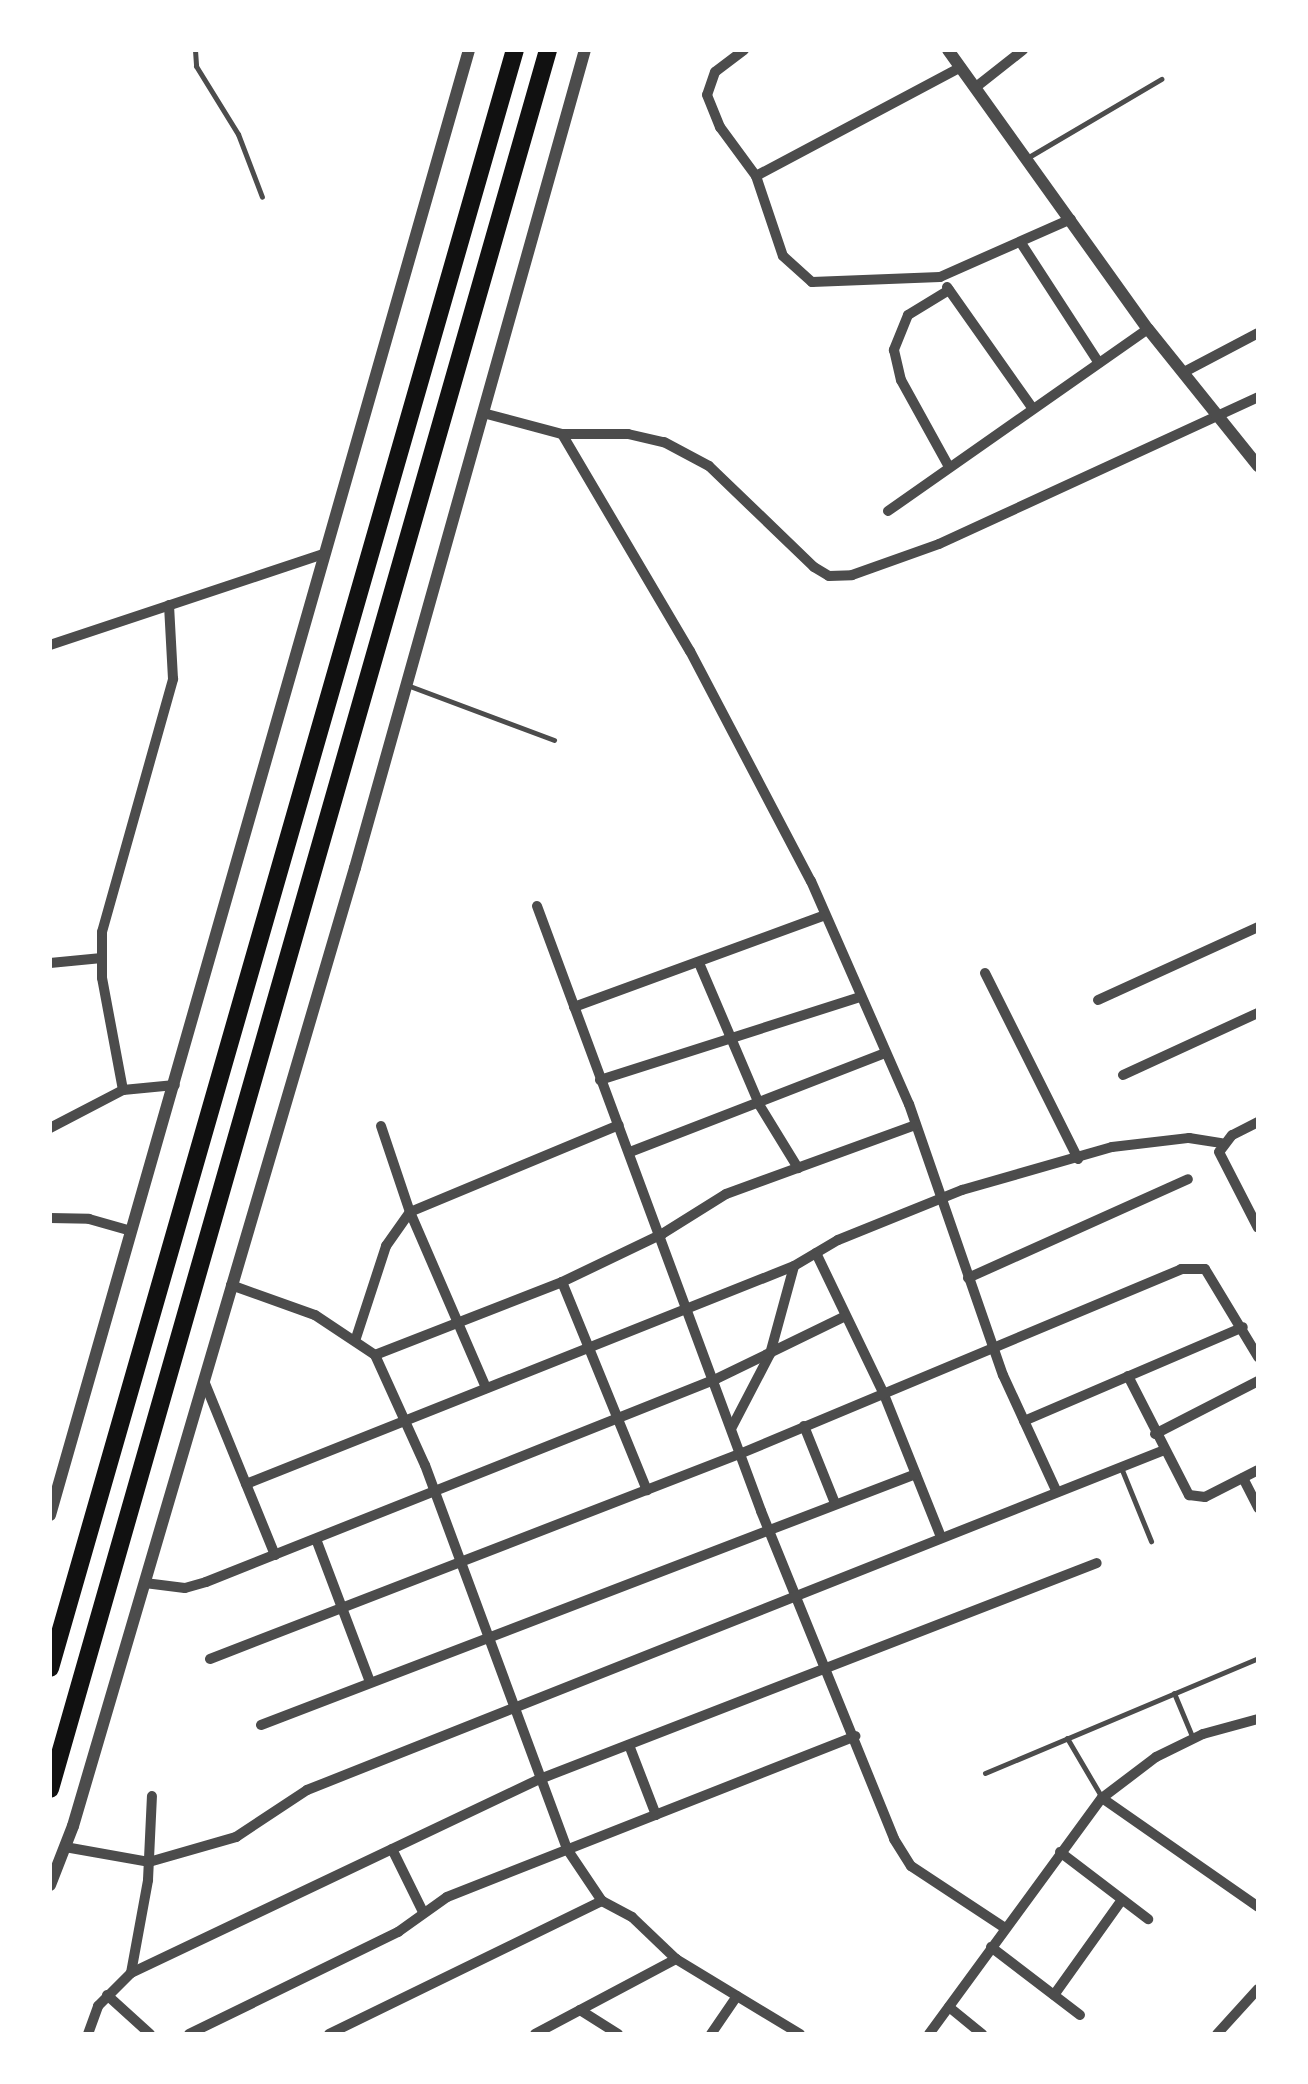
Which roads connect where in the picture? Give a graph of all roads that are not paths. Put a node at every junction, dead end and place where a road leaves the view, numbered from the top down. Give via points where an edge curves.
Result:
1 (195, 50) edge
2 (469, 50) edge
3 (515, 50) edge
4 (548, 50) edge
5 (585, 50) edge
6 (744, 50) edge
7 (948, 50) edge
8 (1023, 50) edge
9 (960, 67) junction
10 (1161, 79) dead end
11 (976, 87) junction
12 (1027, 158) junction
13 (756, 176) junction
14 (262, 197) dead end
15 (1071, 219) junction
16 (1021, 243) junction
17 (940, 277) junction
18 (949, 290) junction
19 (1148, 328) junction
20 (1258, 333) edge
21 (1099, 362) junction
22 (1186, 371) junction
23 (1258, 397) edge
24 (1032, 409) junction
25 (483, 414) junction
26 (1220, 416) junction
27 (562, 434) junction
28 (1258, 466) edge
29 (949, 468) junction
30 (888, 510) dead end
31 (323, 554) junction
32 (169, 605) junction
33 (50, 645) edge
34 (406, 685) junction
35 (554, 740) dead end
36 (537, 906) dead end
37 (825, 915) junction
38 (1258, 927) edge
39 (102, 958) junction
40 (50, 963) edge
41 (699, 963) junction
42 (986, 974) dead end
43 (860, 997) junction
44 (1098, 1000) dead end
45 (574, 1007) junction
46 (1258, 1013) edge
47 (727, 1037) junction
48 (885, 1053) junction
49 (1123, 1075) dead end
50 (600, 1080) junction
51 (175, 1084) junction
52 (124, 1090) junction
53 (760, 1106) junction
54 (1258, 1122) edge
55 (618, 1125) junction
56 (916, 1125) junction
57 (382, 1126) dead end
58 (50, 1128) edge
59 (1222, 1143) junction
60 (630, 1152) junction
61 (1078, 1158) junction
62 (798, 1168) junction
63 (1188, 1179) dead end
64 (940, 1198) junction
65 (410, 1212) junction
66 (50, 1218) edge
67 (1258, 1228) edge
68 (131, 1231) junction
69 (662, 1234) junction
70 (816, 1253) junction
71 (794, 1266) junction
72 (968, 1278) junction
73 (562, 1282) junction
74 (232, 1285) junction
75 (690, 1307) junction
76 (846, 1316) junction
77 (456, 1323) junction
78 (1243, 1327) junction
79 (356, 1338) junction
80 (588, 1345) junction
81 (992, 1346) junction
82 (375, 1354) junction
83 (770, 1354) junction
84 (1258, 1357) edge
85 (1128, 1376) junction
86 (716, 1379) junction
87 (204, 1380) junction
88 (1258, 1381) edge
89 (486, 1388) junction
90 (884, 1392) junction
91 (620, 1418) junction
92 (1024, 1421) junction
93 (406, 1422) junction
94 (804, 1426) junction
95 (732, 1427) junction
96 (1155, 1434) junction
97 (1162, 1451) junction
98 (742, 1454) junction
99 (1120, 1466) junction
100 (1258, 1470) edge
101 (916, 1474) junction
102 (1244, 1478) junction
103 (246, 1484) junction
104 (647, 1490) junction
105 (1056, 1490) junction
106 (434, 1491) junction
107 (835, 1502) junction
108 (1258, 1508) edge
109 (51, 1510) edge
110 (768, 1526) junction
111 (940, 1537) junction
112 (316, 1538) junction
113 (1151, 1541) dead end
114 (275, 1555) junction
115 (460, 1563) junction
116 (1097, 1564) dead end
117 (144, 1582) junction
118 (798, 1596) junction
119 (342, 1608) junction
120 (486, 1636) junction
121 (1258, 1658) edge
122 (210, 1659) dead end
123 (50, 1668) edge
124 (828, 1668) junction
125 (370, 1682) junction
126 (1174, 1693) junction
127 (512, 1707) junction
128 (1258, 1719) edge
129 (261, 1725) dead end
130 (855, 1736) junction
131 (1067, 1738) junction
132 (1193, 1739) junction
133 (629, 1745) junction
134 (985, 1772) dead end
135 (540, 1779) junction
136 (50, 1789) edge
137 (152, 1796) dead end
138 (1102, 1798) junction
139 (656, 1815) junction
140 (65, 1847) junction
141 (392, 1849) junction
142 (567, 1850) junction
143 (1060, 1852) junction
144 (149, 1862) junction
145 (50, 1886) edge
146 (602, 1901) junction
147 (1121, 1901) junction
148 (1258, 1907) edge
149 (423, 1912) junction
150 (1148, 1920) dead end
151 (1006, 1928) junction
152 (992, 1947) junction
153 (676, 1959) junction
154 (130, 1973) junction
155 (1258, 1989) edge
156 (1054, 1995) junction
157 (106, 1996) junction
158 (736, 1996) junction
159 (949, 2007) junction
160 (580, 2010) junction
161 (1080, 2015) dead end
162 (88, 2034) edge
163 (150, 2034) edge
164 (189, 2034) edge
165 (329, 2034) edge
166 (535, 2034) edge
167 (618, 2034) edge
168 (711, 2034) edge
169 (800, 2034) edge
170 (929, 2034) edge
171 (982, 2034) edge
172 (1218, 2034) edge

1 - 14 lane via 196,66 238,134
2 - 31 street
3 - 123 highway
4 - 136 highway
5 - 25 street
6 - 13 street via 715,72 707,95 720,128
7 - 9 street
8 - 11 street
9 - 11 street
9 - 13 street
10 - 12 lane
11 - 12 street
12 - 15 street
13 - 17 street via 783,256 812,282
15 - 16 street
15 - 19 street
16 - 17 street
16 - 21 street
17 - 18 street
18 - 24 street
18 - 29 street via 908,315 894,350 900,380
19 - 21 street
19 - 22 street
20 - 22 street
21 - 24 street
22 - 26 street
23 - 26 street
24 - 29 street
25 - 27 street
25 - 34 street
26 - 27 street via 939,544 852,575 829,576 708,466 664,442 628,434
26 - 28 street
27 - 37 street via 690,651
29 - 30 street
31 - 32 street
31 - 51 street
32 - 33 street
32 - 39 street via 173,680 118,871
34 - 35 lane
34 - 74 street
36 - 45 street
37 - 41 street
37 - 43 street
38 - 44 street
39 - 40 street
39 - 52 street
41 - 45 street
41 - 47 street
42 - 61 street
43 - 47 street
43 - 48 street
45 - 50 street
46 - 49 street
47 - 50 street
47 - 53 street
48 - 53 street
48 - 56 street
50 - 55 street
51 - 52 street
51 - 68 street
52 - 58 street
53 - 60 street
53 - 62 street
54 - 59 street
55 - 60 street
55 - 65 street
56 - 62 street
56 - 64 street
57 - 65 street
59 - 61 street via 1153,1140
59 - 67 street via 1224,1164
60 - 69 street
61 - 64 street
62 - 69 street via 726,1194
63 - 72 street
64 - 70 street
64 - 72 street
65 - 77 street
65 - 79 street via 386,1246
66 - 68 street via 77,1217
68 - 109 street
69 - 73 street
69 - 75 street
70 - 71 street
70 - 76 street
71 - 75 street
71 - 83 street
72 - 81 street
73 - 77 street
73 - 80 street
74 - 79 street via 315,1315
74 - 87 street
75 - 80 street
75 - 86 street
76 - 83 street
76 - 90 street
77 - 82 street
77 - 89 street
78 - 81 street via 1214,1280 1194,1266
78 - 84 street
78 - 85 street
79 - 82 street
80 - 89 street
80 - 91 street
81 - 90 street
81 - 92 street
82 - 93 street
83 - 86 street
83 - 95 street
85 - 92 street
85 - 96 street
86 - 91 street
86 - 95 street
87 - 103 street
87 - 117 street
88 - 96 street
89 - 93 street
90 - 94 street
90 - 101 street
91 - 104 street
91 - 106 street
92 - 105 street
93 - 103 street
93 - 106 street
94 - 98 street
94 - 107 street
95 - 98 street
96 - 97 street
97 - 99 street
97 - 102 street via 1197,1498
98 - 104 street
98 - 110 street
99 - 105 street
99 - 113 lane
100 - 102 street
101 - 107 street
101 - 111 street
102 - 108 street
103 - 114 street
104 - 115 street
105 - 111 street
106 - 112 street
106 - 115 street
107 - 110 street
110 - 118 street
110 - 120 street
111 - 118 street
112 - 114 street
112 - 119 street
114 - 117 street via 184,1588
115 - 119 street
115 - 120 street
116 - 124 street
117 - 140 street
118 - 124 street
118 - 127 street
119 - 122 street
119 - 125 street
120 - 125 street
120 - 127 street
121 - 126 lane
124 - 130 street
124 - 133 street
125 - 129 street
126 - 131 lane
126 - 132 lane
127 - 135 street
127 - 144 street via 307,1790 236,1837
128 - 132 street
130 - 139 street
130 - 151 street via 911,1866
131 - 134 lane
131 - 138 lane
132 - 138 street
133 - 135 street
133 - 139 street
135 - 141 street
135 - 142 street
137 - 144 street
138 - 143 street
138 - 148 street
139 - 142 street
140 - 144 street
140 - 145 street
141 - 149 street
141 - 154 street
142 - 146 street
142 - 149 street
143 - 147 street
143 - 151 street
144 - 154 street
146 - 153 street via 632,1917
146 - 165 street
147 - 150 street
147 - 156 street
149 - 164 street via 398,1932
151 - 152 street
152 - 156 street
152 - 159 street
153 - 158 street
153 - 160 street
154 - 157 street
155 - 172 street
156 - 161 street
157 - 162 street
157 - 163 street
158 - 168 street
158 - 169 street
159 - 170 street
159 - 171 street
160 - 166 street
160 - 167 street

